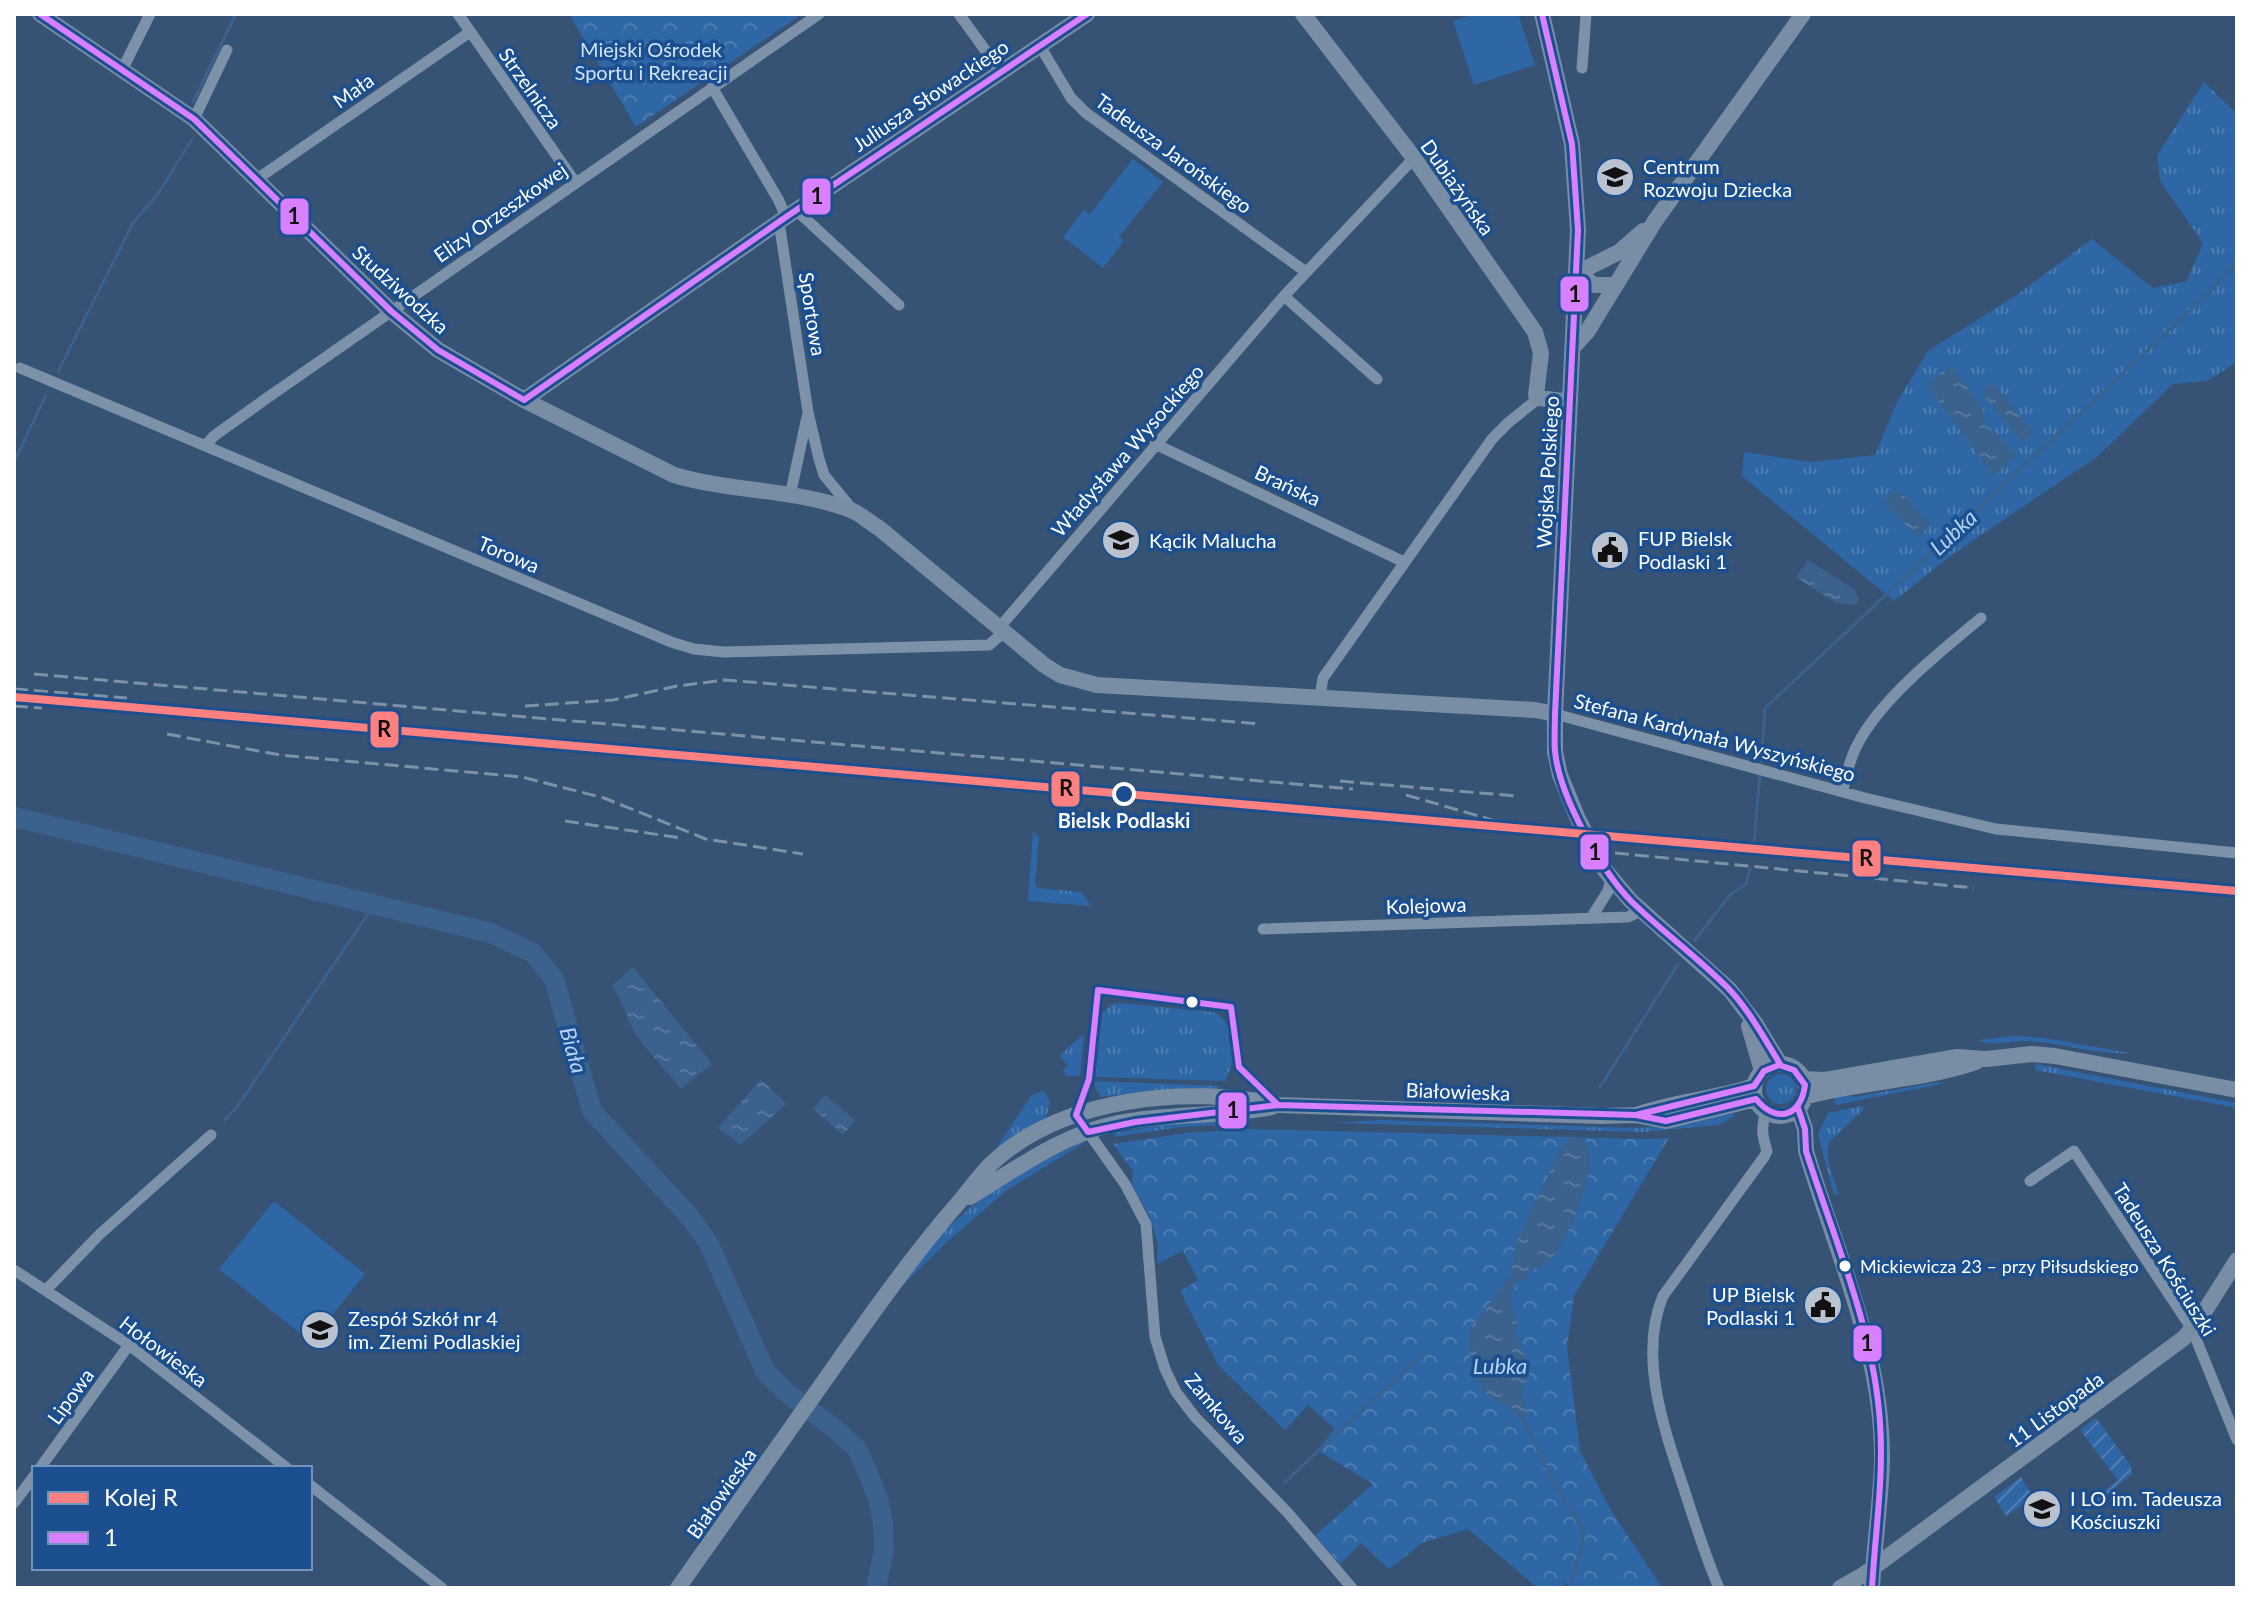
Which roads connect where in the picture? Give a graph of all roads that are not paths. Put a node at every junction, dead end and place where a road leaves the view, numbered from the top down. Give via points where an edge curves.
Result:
1 (40, 14) edge
2 (150, 14) edge
3 (458, 14) edge
4 (819, 14) edge
5 (959, 14) edge
6 (1087, 14) edge
7 (1303, 14) edge
8 (1542, 14) edge
9 (1586, 14) edge
10 (1803, 14) edge
11 (470, 32) junction
12 (1040, 46) junction
13 (227, 50) dead end
14 (123, 68) junction
15 (1582, 68) dead end
16 (1001, 72) junction
17 (712, 87) junction
18 (194, 119) junction
19 (1414, 158) junction
20 (257, 179) junction
21 (575, 182) junction
22 (787, 216) junction
23 (1655, 221) junction
24 (1578, 245) junction
25 (1601, 259) junction
26 (1306, 272) junction
27 (1577, 273) junction
28 (1616, 285) junction
29 (1284, 296) junction
30 (899, 305) dead end
31 (391, 311) junction
32 (1574, 346) junction
33 (20, 368) dead end
34 (1377, 379) dead end
35 (1539, 398) junction
36 (524, 400) junction
37 (1570, 402) junction
38 (808, 412) junction
39 (1155, 444) junction
40 (206, 445) junction
41 (790, 496) junction
42 (854, 512) junction
43 (1404, 562) junction
44 (1981, 618) dead end
45 (1001, 630) junction
46 (1320, 696) junction
47 (1555, 714) junction
48 (1843, 791) junction
49 (2237, 853) edge
50 (1611, 878) junction
51 (1641, 911) junction
52 (1591, 918) junction
53 (1263, 929) dead end
54 (1746, 1012) junction
55 (1986, 1059) junction
56 (1780, 1064) junction
57 (1803, 1079) junction
58 (2237, 1090) edge
59 (1764, 1097) junction
60 (1801, 1102) junction
61 (1278, 1105) junction
62 (1076, 1115) junction
63 (1088, 1132) junction
64 (211, 1135) dead end
65 (1806, 1151) junction
66 (2030, 1181) dead end
67 (955, 1206) junction
68 (2237, 1260) edge
69 (14, 1270) edge
70 (46, 1290) junction
71 (2192, 1329) junction
72 (129, 1345) junction
73 (2237, 1440) edge
74 (41, 1466) edge
75 (284, 1466) edge
76 (32, 1479) edge
77 (312, 1487) edge
78 (14, 1503) edge
79 (1873, 1567) junction
80 (442, 1588) edge
81 (678, 1588) edge
82 (1352, 1588) edge
83 (1719, 1588) edge
84 (1840, 1588) edge
85 (1872, 1588) edge

1 - 14 main road, Studziwodzka
2 - 14 street
3 - 11 street, Strzelnicza
4 - 17 street, Elizy Orzeszkowej
5 - 16 street
6 - 12 main road, Juliusza Słowackiego
7 - 19 main road, Dubiażyńska
8 - 24 main road, Wojska Polskiego via 1572,144
9 - 15 street
10 - 23 main road
11 - 20 street, Mała
11 - 21 street, Strzelnicza
12 - 16 main road, Juliusza Słowackiego
12 - 26 street, Tadeusza Jarońskiego via 1086,113
13 - 18 street
14 - 18 main road, Studziwodzka
16 - 22 main road, Juliusza Słowackiego
17 - 21 street, Elizy Orzeszkowej
17 - 22 street, Sportowa
18 - 20 main road, Studziwodzka
19 - 26 street, Władysława Wysockiego
19 - 35 main road, Dubiażyńska via 1535,332 1541,353
20 - 31 main road, Studziwodzka
21 - 31 street, Elizy Orzeszkowej
22 - 30 street
22 - 36 main road, Juliusza Słowackiego
22 - 38 street, Sportowa
23 - 25 main road via 1619,252
23 - 28 main road
24 - 25 main road
24 - 27 main road, Wojska Polskiego
25 - 27 main road
26 - 29 street, Władysława Wysockiego
27 - 28 main road via 1594,285
27 - 32 main road, Wojska Polskiego
28 - 32 main road
29 - 34 street
29 - 39 street, Władysława Wysockiego
31 - 36 main road, Studziwodzka via 438,350
31 - 40 street, Elizy Orzeszkowej
32 - 37 main road, Wojska Polskiego
33 - 40 street, Torowa
35 - 37 main road
35 - 43 street via 1492,439
36 - 41 main road, Studziwodzka via 674,475
37 - 47 main road, Wojska Polskiego
38 - 41 street, Sportowa
38 - 42 street, Sportowa via 824,475
39 - 43 street, Brańska
39 - 45 street, Władysława Wysockiego
40 - 45 street, Torowa via 694,649 989,645
41 - 42 main road, Sportowa
42 - 45 main road, Sportowa
43 - 46 street via 1323,678
44 - 48 street via 1877,714 1859,741
45 - 46 main road, Stefana Kardynała Wyszyńskiego via 1044,665 1077,681
46 - 47 main road, Stefana Kardynała Wyszyńskiego
47 - 48 street, Stefana Kardynała Wyszyńskiego
47 - 50 main road, Wojska Polskiego via 1555,752 1564,787
48 - 49 street, Stefana Kardynała Wyszyńskiego via 1996,829
50 - 51 main road, Wojska Polskiego
50 - 52 street
51 - 52 street, Kolejowa via 1628,917
51 - 54 main road, Wojska Polskiego via 1730,990
52 - 53 street, Kolejowa
54 - 56 main road, Wojska Polskiego
54 - 59 main road
55 - 57 main road via 1957,1057 1825,1080
55 - 58 main road via 2055,1056
55 - 60 main road via 1952,1070 1827,1091
56 - 57 main road
56 - 59 main road
57 - 60 main road
59 - 60 main road
59 - 61 main road, Białowieska via 1736,1092 1636,1115 1601,1116
59 - 65 main road
59 - 83 street via 1761,1129 1767,1151 1663,1296 1653,1337 1655,1379 1672,1451
60 - 65 main road
61 - 62 main road, Białowieska via 1245,1098 1172,1097 1133,1100
61 - 63 main road, Białowieska via 1117,1123
62 - 63 street, Zamkowa
62 - 67 main road, Białowieska via 992,1163
63 - 67 main road, Białowieska via 1033,1157
63 - 82 street, Zamkowa via 1146,1224 1155,1337 1176,1392
64 - 70 street
65 - 79 main road via 1873,1373 1882,1459
66 - 71 street, Tadeusza Kościuszki via 2074,1151
67 - 81 main road, Białowieska via 895,1281
68 - 71 main road, 11 Listopada
69 - 70 street, Hołowieska
70 - 72 street, Hołowieska
71 - 73 street, Tadeusza Kościuszki
71 - 79 main road, 11 Listopada
72 - 74 street, Lipowa
72 - 75 street, Hołowieska
76 - 78 street
77 - 80 street
79 - 84 main road, 11 Listopada
79 - 85 main road

